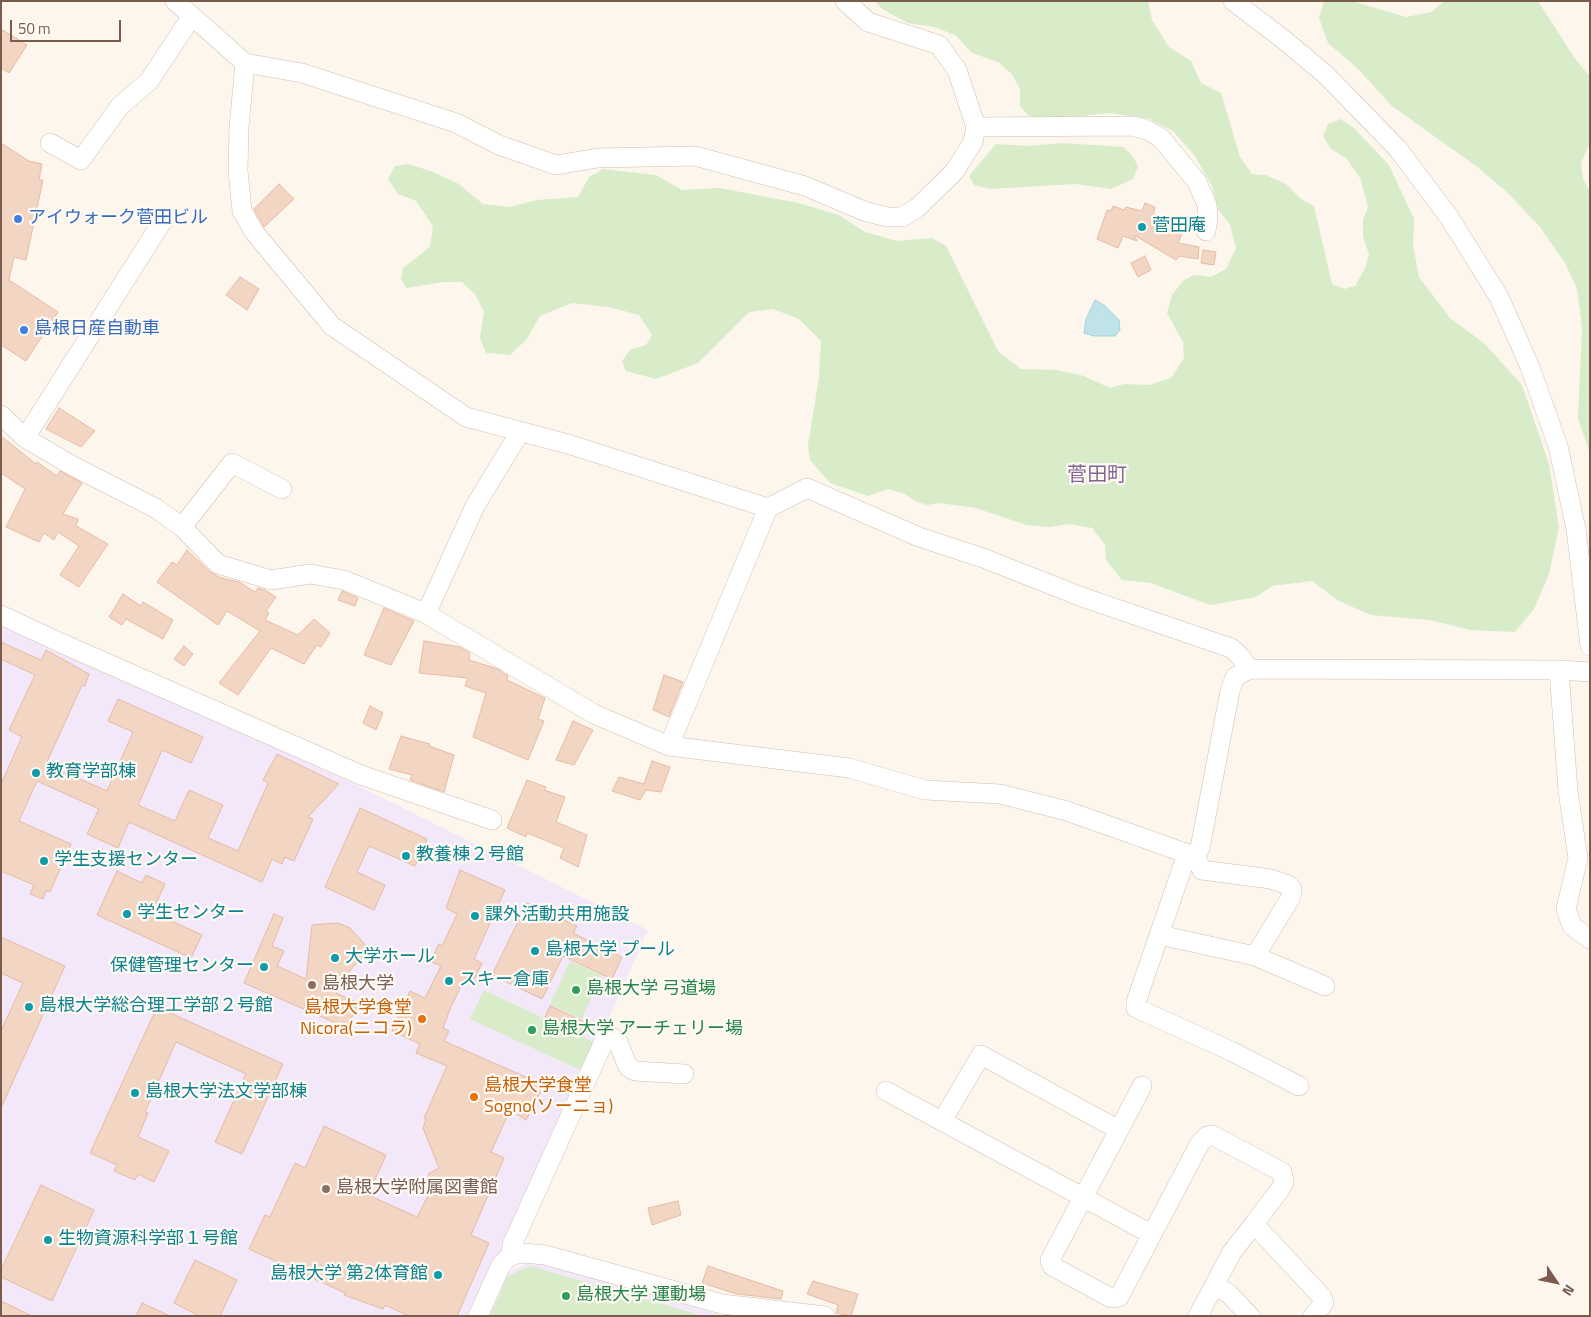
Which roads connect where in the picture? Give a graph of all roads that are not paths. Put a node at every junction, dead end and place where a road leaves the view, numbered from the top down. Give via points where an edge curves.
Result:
1 (175, 1) edge
2 (845, 1) edge
3 (1233, 1) edge
4 (192, 16) junction
5 (245, 63) junction
6 (976, 127) junction
7 (50, 143) dead end
8 (162, 222) dead end
9 (1206, 231) dead end
10 (1, 415) edge
11 (520, 432) junction
12 (25, 438) junction
13 (282, 490) dead end
14 (768, 508) junction
15 (182, 527) junction
16 (1, 614) edge
17 (426, 614) junction
18 (1590, 641) edge
19 (1590, 646) edge
20 (1250, 669) junction
21 (1559, 670) junction
22 (1590, 672) edge
23 (669, 746) junction
24 (492, 820) dead end
25 (1191, 854) junction
26 (1160, 935) junction
27 (1590, 939) edge
28 (1255, 956) junction
29 (1325, 986) dead end
30 (684, 1074) dead end
31 (1142, 1086) dead end
32 (1299, 1086) dead end
33 (886, 1091) dead end
34 (942, 1121) junction
35 (1119, 1130) junction
36 (1082, 1197) junction
37 (1254, 1224) junction
38 (1151, 1234) junction
39 (511, 1255) junction
40 (1214, 1286) junction
41 (478, 1316) edge
42 (825, 1316) edge
43 (1198, 1316) edge
44 (1250, 1316) edge
45 (1313, 1316) edge

1 - 4 street
2 - 6 street via 868,22 939,45 957,70
3 - 18 street via 1326,75 1398,149 1450,216 1499,297 1530,367 1558,446 1576,529
4 - 5 street
4 - 7 street via 149,81 120,106 81,160
5 - 6 street via 302,73 448,120 499,145 556,165 598,158 695,156 805,186 887,217 902,216 917,208 942,185 974,142
5 - 11 street via 238,171 242,211 254,232 332,326 466,417
6 - 9 street via 1134,126 1147,130 1161,138 1197,182 1207,205
8 - 12 street
10 - 12 street
11 - 14 street via 568,444
11 - 17 street via 475,506
12 - 15 street via 157,509
13 - 15 street via 232,463
14 - 20 street via 807,488 919,537 1231,648
14 - 23 street
15 - 17 street via 218,564 271,580 310,574 344,580
16 - 24 street via 61,644 361,775
17 - 23 street via 594,714
18 - 19 street
20 - 21 street
20 - 25 street via 1235,677 1230,691 1200,848
21 - 22 street
21 - 27 street via 1568,791 1578,858 1566,908 1572,926
23 - 25 street via 848,768 924,790 1000,794 1067,811
25 - 26 street
25 - 28 street via 1202,870 1271,879 1292,889 1291,897
26 - 28 street
26 - 32 street via 1136,1008
28 - 29 street
30 - 39 street via 635,1071 628,1066 618,1042 610,1036 605,1038 512,1245
31 - 35 street
33 - 34 street
34 - 35 street via 981,1055
34 - 36 street
35 - 36 street
36 - 38 street
36 - 38 street via 1050,1264 1102,1294 1115,1299 1119,1297
37 - 38 street via 1281,1188 1284,1182 1282,1172 1218,1138 1207,1136
37 - 40 street via 1232,1252
37 - 45 street via 1322,1297 1324,1304
39 - 41 street via 501,1265
39 - 42 street via 545,1255 722,1304
40 - 43 street
40 - 44 street via 1228,1293

